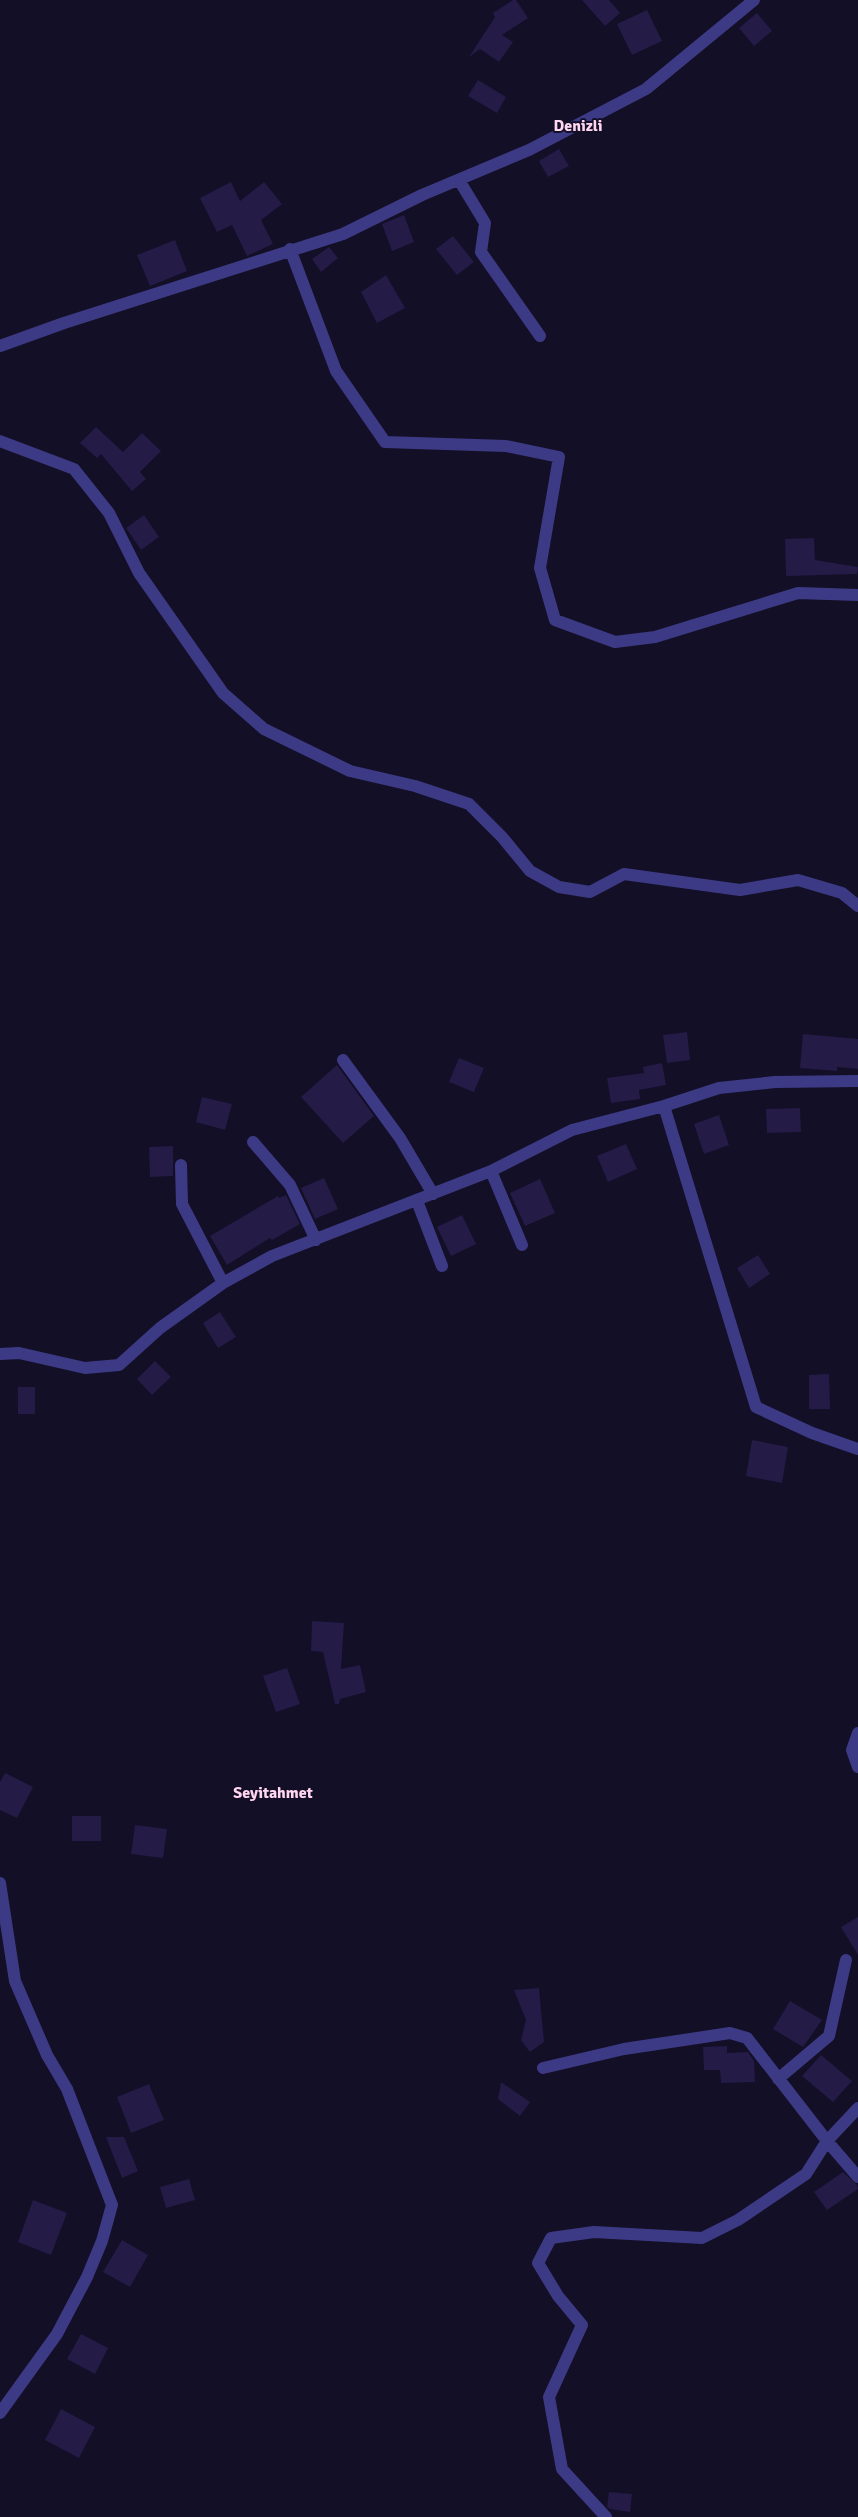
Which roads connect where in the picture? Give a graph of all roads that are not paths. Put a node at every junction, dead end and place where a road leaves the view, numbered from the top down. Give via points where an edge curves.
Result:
1 (754, 0) edge
2 (459, 180) junction
3 (290, 249) junction
4 (540, 336) dead end
5 (0, 346) edge
6 (0, 441) edge
7 (858, 595) edge
8 (858, 906) edge
9 (343, 1060) dead end
10 (858, 1082) edge
11 (664, 1106) junction
12 (253, 1142) dead end
13 (181, 1165) dead end
14 (491, 1171) junction
15 (433, 1194) junction
16 (417, 1200) junction
17 (316, 1240) junction
18 (522, 1245) dead end
19 (442, 1266) dead end
20 (223, 1283) junction
21 (0, 1354) edge
22 (858, 1449) edge
23 (858, 1733) edge
24 (858, 1767) edge
25 (0, 1883) edge
26 (846, 1960) dead end
27 (543, 2068) dead end
28 (778, 2078) junction
29 (858, 2108) edge
30 (827, 2141) junction
31 (858, 2177) edge
32 (0, 2413) edge
33 (606, 2517) edge

1 - 2 street via 646,89 529,150
2 - 3 street via 343,234
2 - 4 street via 485,223 481,252
3 - 5 street
3 - 7 street via 336,371 385,442 506,446 559,457 540,568 555,620 615,642 655,637 798,593
6 - 8 street via 74,469 108,513 139,572 223,693 264,729 350,772 415,786 469,804 530,871 559,888 590,892 624,874 740,890 798,880 842,893
9 - 15 street via 400,1138
10 - 11 street via 775,1082 719,1088
11 - 14 street via 572,1130
11 - 22 street via 756,1407 812,1433
12 - 17 street via 290,1185
13 - 20 street via 182,1204
14 - 15 street
14 - 18 street
15 - 16 street
16 - 17 street
16 - 19 street
17 - 20 street via 272,1256
20 - 21 street via 160,1328 119,1365 85,1368 19,1354
23 - 24 street via 852,1750
25 - 32 street via 15,1981 47,2054 67,2089 112,2205 87,2278 57,2334
26 - 28 street via 829,2036
27 - 28 street via 624,2049 730,2033 747,2038
28 - 30 street
29 - 30 street
30 - 31 street
30 - 33 street via 806,2174 738,2220 702,2238 594,2232 551,2238 538,2264 582,2325 549,2396 562,2469

